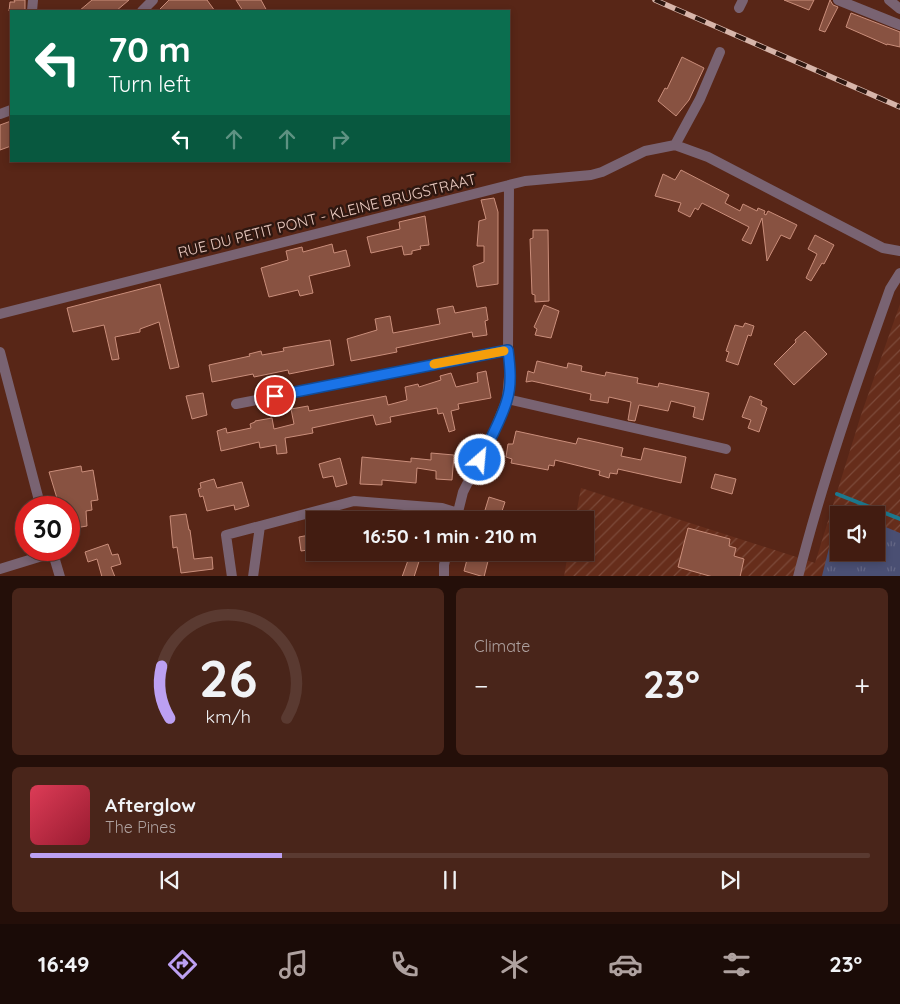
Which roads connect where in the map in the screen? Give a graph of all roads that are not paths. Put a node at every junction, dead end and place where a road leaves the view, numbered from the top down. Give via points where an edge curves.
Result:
1 (153, 0) edge
2 (838, 0) edge
3 (889, 0) edge
4 (900, 9) edge
5 (143, 10) edge
6 (900, 25) edge
7 (720, 52) dead end
8 (675, 145) junction
9 (509, 185) junction
10 (900, 251) edge
11 (900, 273) edge
12 (0, 314) edge
13 (508, 350) junction
14 (0, 352) edge
15 (508, 399) junction
16 (236, 404) dead end
17 (726, 448) dead end
18 (38, 496) edge
19 (316, 511) edge
20 (448, 511) edge
21 (458, 511) edge
22 (306, 514) edge
23 (260, 526) junction
24 (23, 561) edge
25 (55, 561) edge
26 (445, 561) edge
27 (0, 569) edge
28 (60, 576) edge
29 (232, 576) edge
30 (253, 576) edge
31 (444, 576) edge
32 (798, 576) edge

1 - 5 street
2 - 6 street
3 - 4 street
7 - 8 street
8 - 9 street, RUE DU PETIT PONT - KLEINE BRUGSTRAAT via 645,151 591,175
8 - 10 street via 708,157 883,248
9 - 12 street, RUE DU PETIT PONT - KLEINE BRUGSTRAAT
9 - 13 street
11 - 32 street via 890,289 847,411 818,499
13 - 15 street
13 - 16 street
14 - 18 street
15 - 17 street
15 - 21 street via 464,492
19 - 20 street via 354,501
22 - 23 street
23 - 29 street via 226,535
23 - 30 street
24 - 27 street
25 - 28 street
26 - 31 street

